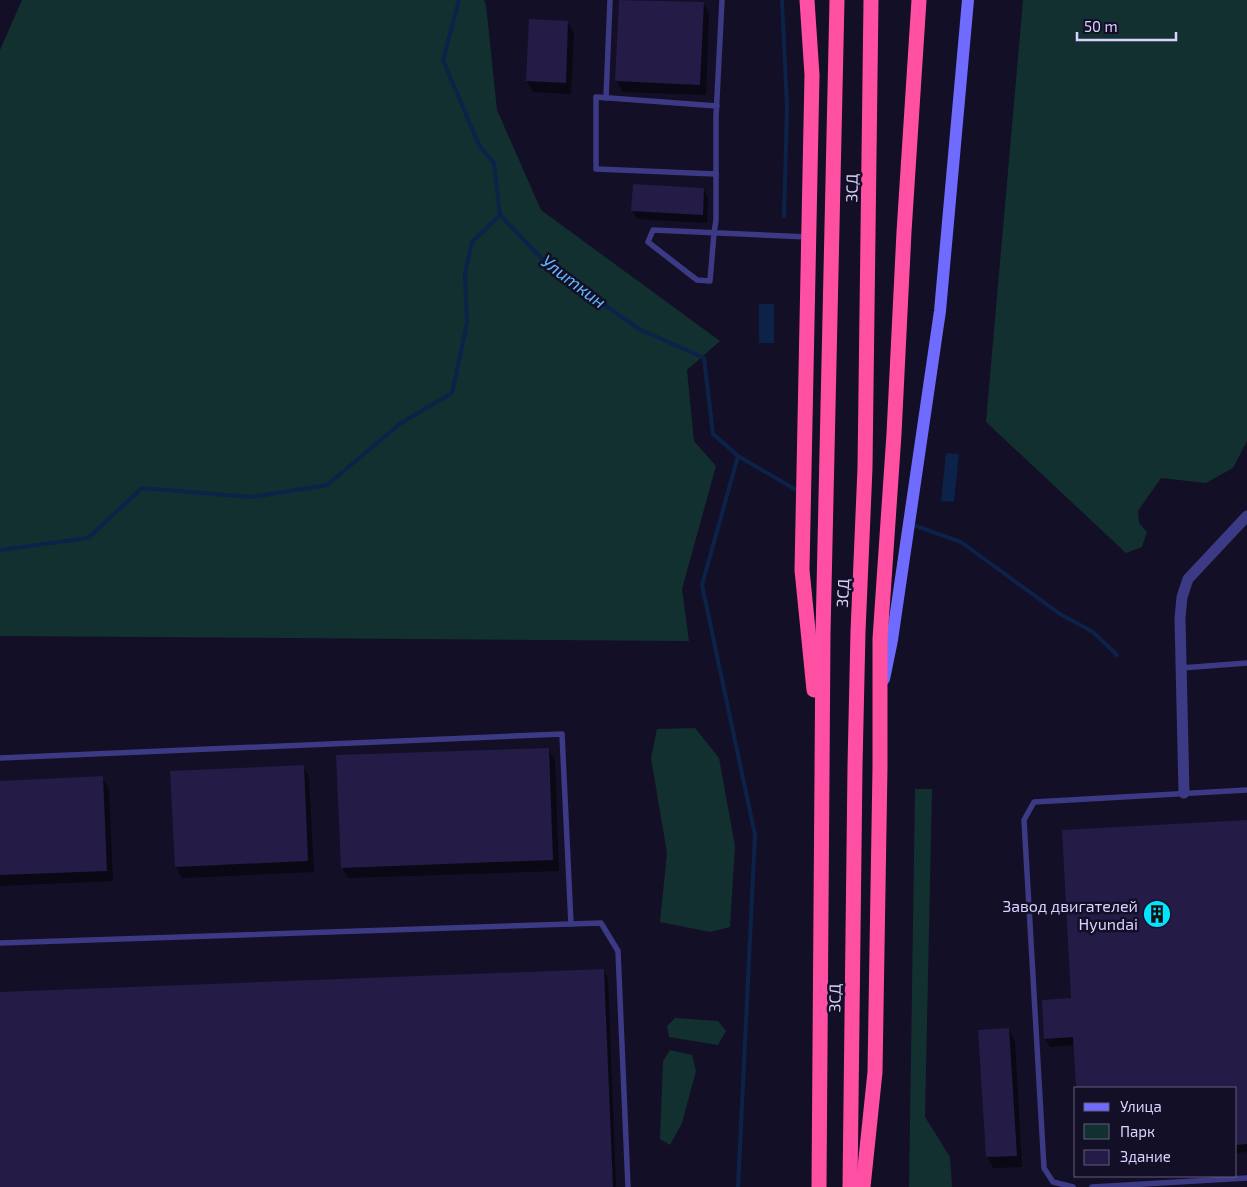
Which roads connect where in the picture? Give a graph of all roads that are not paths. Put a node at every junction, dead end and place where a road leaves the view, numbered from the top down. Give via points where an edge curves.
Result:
1 (610, 0) edge
2 (722, 0) edge
3 (807, 0) edge
4 (837, 0) edge
5 (871, 0) edge
6 (919, 0) edge
7 (968, 0) edge
8 (606, 98) junction
9 (717, 106) junction
10 (716, 174) junction
11 (714, 233) junction
12 (809, 237) junction
13 (1247, 516) edge
14 (1247, 664) edge
15 (1181, 668) junction
16 (880, 701) junction
17 (0, 758) edge
18 (821, 766) junction
19 (1247, 790) edge
20 (1184, 793) junction
21 (571, 924) junction
22 (0, 943) edge
23 (1247, 1178) edge
24 (628, 1187) edge
25 (819, 1187) edge
26 (850, 1187) edge
27 (864, 1187) edge
28 (1073, 1187) edge
29 (1092, 1187) edge

1 - 8 lane
2 - 9 lane
3 - 12 highway via 812,75
4 - 18 highway, ЗСД
5 - 26 highway, ЗСД via 865,468 854,766
6 - 16 highway via 880,638
7 - 16 main road via 940,312 892,640
8 - 9 lane
8 - 10 lane via 596,97 596,169
9 - 10 lane
10 - 11 lane
11 - 11 lane via 653,230 648,242 697,280 710,281
11 - 12 lane
12 - 18 highway via 802,570
13 - 15 street via 1188,579 1180,618
14 - 15 lane
15 - 20 street
16 - 27 highway via 875,1072
17 - 21 lane via 562,734
18 - 25 highway, ЗСД
19 - 20 lane
20 - 28 lane via 1034,802 1024,820 1044,1168 1054,1182
21 - 22 lane
21 - 24 lane via 601,923 618,951
23 - 29 lane

